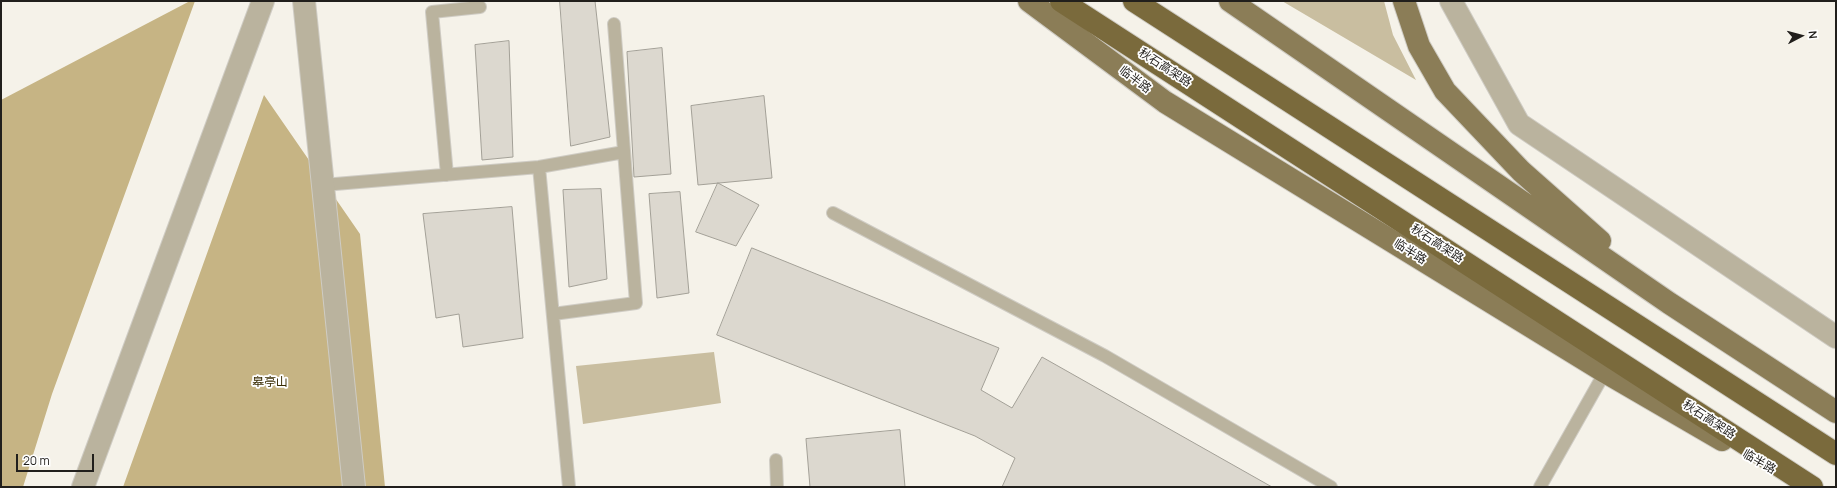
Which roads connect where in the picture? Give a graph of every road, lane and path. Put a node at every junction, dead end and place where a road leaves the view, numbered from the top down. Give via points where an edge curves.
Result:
1 (264, 1) edge
2 (304, 1) edge
3 (1029, 1) edge
4 (1061, 1) edge
5 (1134, 1) edge
6 (1230, 1) edge
7 (1404, 1) edge
8 (1451, 1) edge
9 (480, 7) dead end
10 (614, 24) dead end
11 (624, 152) junction
12 (540, 167) junction
13 (447, 175) junction
14 (323, 185) junction
15 (833, 213) dead end
16 (1669, 303) junction
17 (553, 314) junction
18 (1836, 337) edge
19 (1605, 372) junction
20 (1836, 412) edge
21 (1836, 454) edge
22 (776, 460) dead end
23 (83, 487) edge
24 (354, 487) edge
25 (570, 487) edge
26 (777, 487) edge
27 (1331, 487) edge
28 (1540, 487) edge
29 (1802, 487) edge
30 (1812, 487) edge

1 - 23 street
2 - 14 street
3 - 19 main road, 临半路 via 1165,102
4 - 30 highway, 秋石高架路
5 - 21 highway
6 - 16 main road
7 - 16 main road via 1419,46 1445,91 1521,171
8 - 18 street via 1519,124
9 - 13 lane via 432,12
10 - 11 lane
11 - 12 lane
11 - 17 lane via 636,303
12 - 13 lane
12 - 17 lane
13 - 14 lane
14 - 24 street
15 - 27 lane via 1105,356
16 - 20 main road
17 - 25 lane
19 - 28 lane
19 - 29 main road, 临半路
22 - 26 lane

